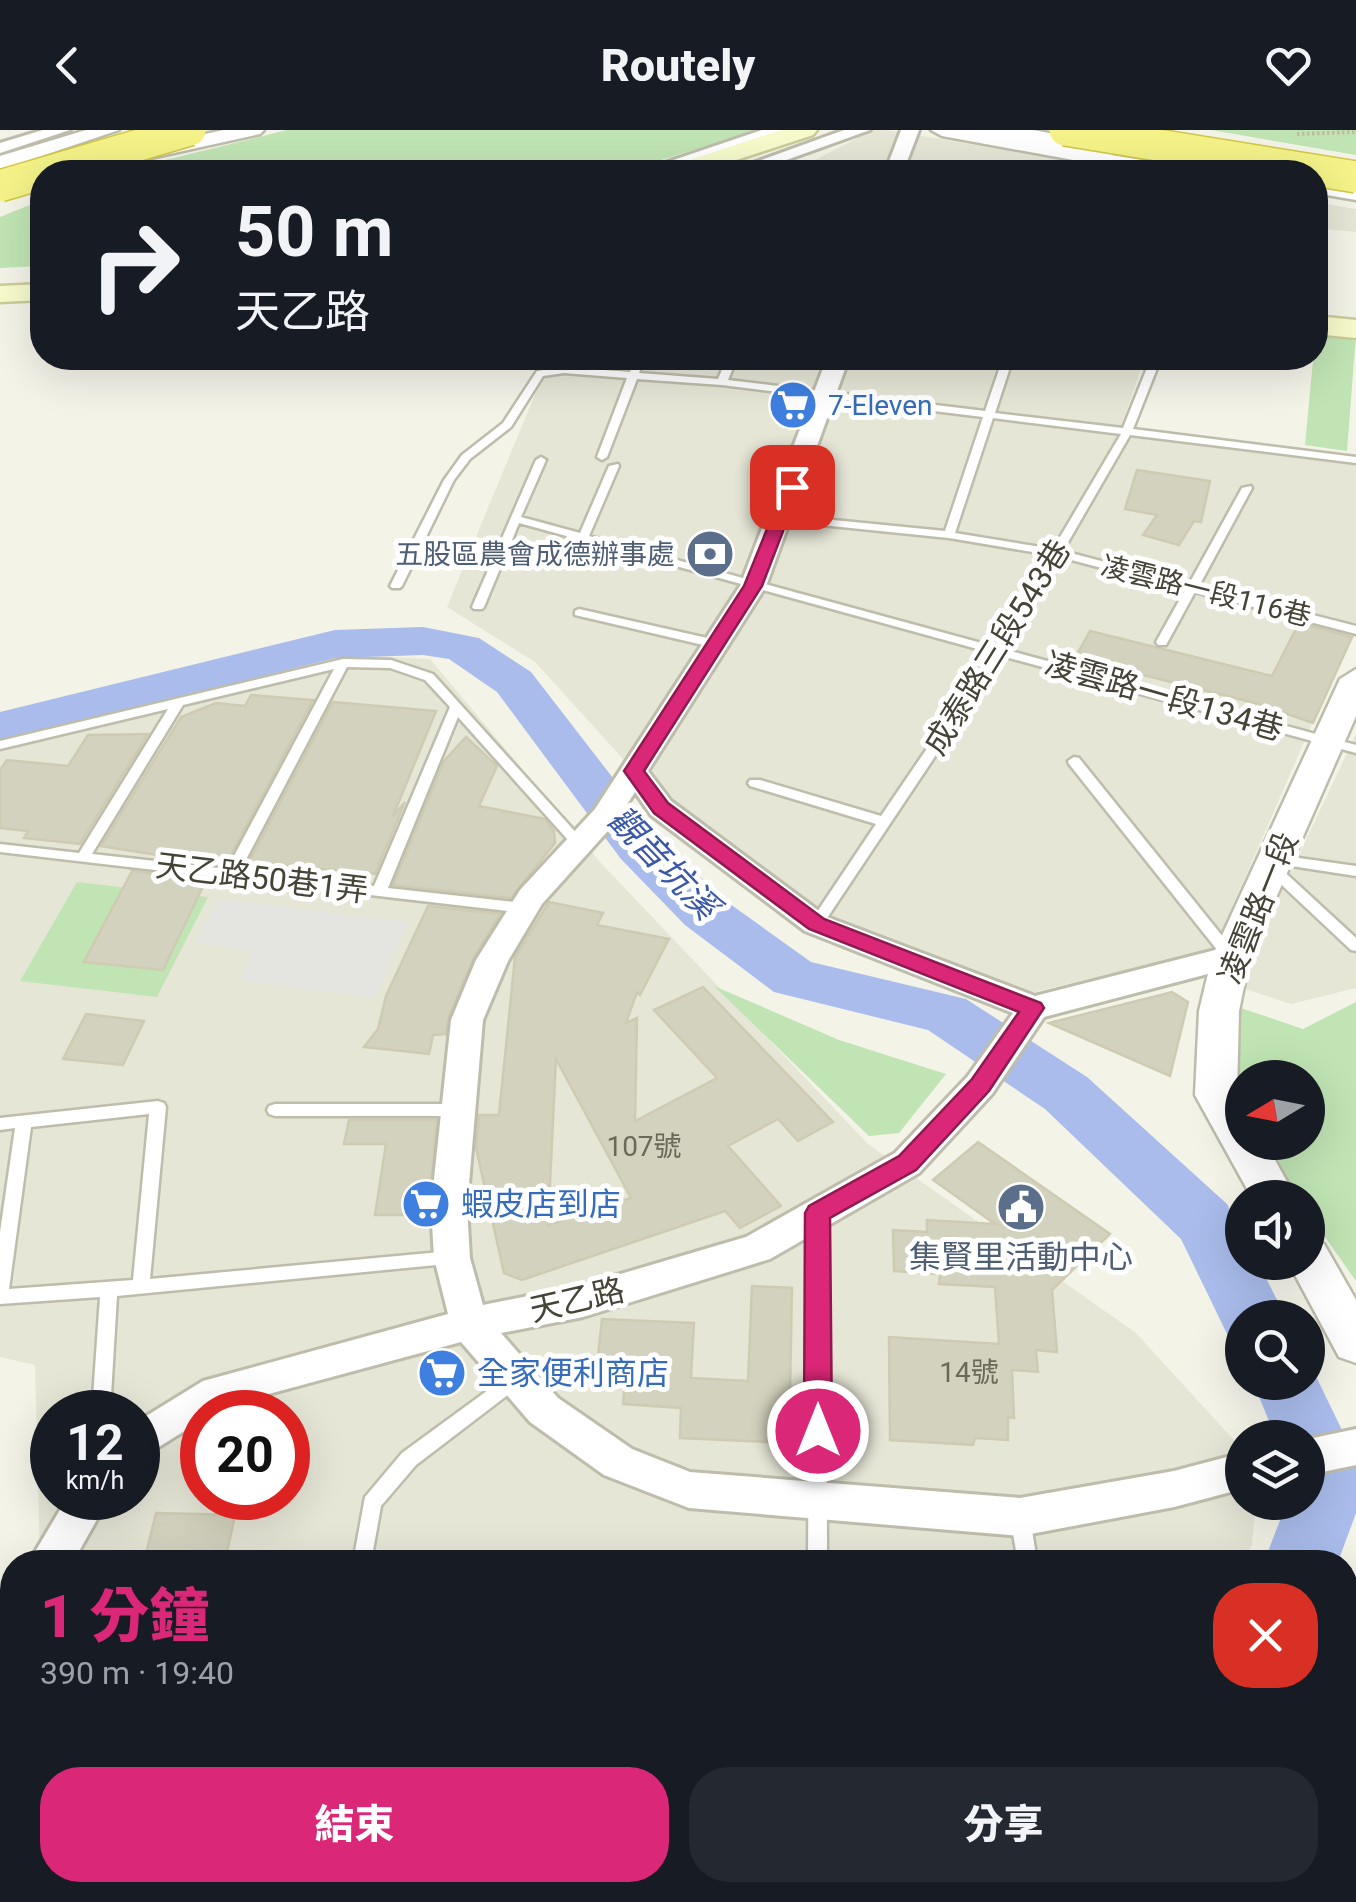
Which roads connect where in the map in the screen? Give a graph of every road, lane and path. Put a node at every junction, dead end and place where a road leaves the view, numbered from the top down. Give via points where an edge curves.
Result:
1 (108, 130) edge
2 (146, 130) edge
3 (190, 130) edge
4 (253, 130) edge
5 (780, 130) edge
6 (805, 130) edge
7 (835, 130) edge
8 (861, 130) edge
9 (910, 130) edge
10 (942, 130) edge
11 (999, 130) edge
12 (1066, 130) edge
13 (1356, 132) edge
14 (71, 133) edge
15 (1290, 135) dead end
16 (0, 148) edge
17 (34, 160) edge
18 (82, 160) edge
19 (88, 160) edge
20 (131, 160) edge
21 (685, 160) edge
22 (714, 160) edge
23 (749, 160) edge
24 (772, 160) edge
25 (899, 160) edge
26 (1106, 160) edge
27 (1170, 160) edge
28 (1251, 160) edge
29 (30, 161) edge
30 (0, 163) edge
31 (0, 172) edge
32 (1328, 172) edge
33 (30, 177) edge
34 (1356, 177) edge
35 (0, 186) edge
36 (30, 187) edge
37 (1328, 188) edge
38 (1356, 193) edge
39 (0, 197) edge
40 (1328, 198) edge
41 (1356, 202) edge
42 (30, 279) edge
43 (0, 280) edge
44 (30, 293) edge
45 (0, 294) edge
46 (1328, 326) edge
47 (1356, 329) edge
48 (635, 370) edge
49 (727, 370) edge
50 (834, 370) edge
51 (1004, 370) edge
52 (1151, 370) edge
53 (633, 374) junction
54 (722, 382) junction
55 (824, 396) junction
56 (990, 416) junction
57 (1127, 432) junction
58 (602, 458) dead end
59 (541, 460) dead end
60 (1356, 460) edge
61 (614, 466) dead end
62 (1247, 488) dead end
63 (782, 518) junction
64 (516, 519) junction
65 (950, 534) junction
66 (584, 538) junction
67 (1056, 554) junction
68 (396, 586) dead end
69 (753, 586) junction
70 (1192, 587) junction
71 (478, 607) dead end
72 (579, 613) dead end
73 (1356, 630) edge
74 (1162, 642) dead end
75 (716, 644) junction
76 (1001, 648) junction
77 (343, 662) junction
78 (1356, 679) edge
79 (176, 704) junction
80 (456, 708) junction
81 (0, 745) edge
82 (1342, 746) edge
83 (1074, 761) dead end
84 (634, 771) junction
85 (755, 783) dead end
86 (885, 822) junction
87 (582, 847) junction
88 (0, 848) edge
89 (84, 857) junction
90 (1275, 864) junction
91 (1356, 872) edge
92 (232, 874) junction
93 (379, 892) junction
94 (524, 908) junction
95 (816, 924) junction
96 (1356, 946) edge
97 (1231, 957) junction
98 (1033, 1008) junction
99 (276, 1110) dead end
100 (460, 1110) junction
101 (1225, 1111) edge
102 (24, 1122) junction
103 (0, 1124) edge
104 (818, 1213) junction
105 (452, 1258) junction
106 (1321, 1280) edge
107 (141, 1287) junction
108 (109, 1288) junction
109 (0, 1294) edge
110 (468, 1324) junction
111 (1356, 1343) edge
112 (516, 1379) junction
113 (103, 1390) edge
114 (160, 1428) edge
115 (1356, 1446) edge
116 (1325, 1453) edge
117 (1225, 1476) edge
118 (818, 1504) junction
119 (1020, 1517) junction
120 (76, 1520) edge
121 (57, 1550) edge
122 (364, 1550) edge
123 (818, 1550) edge
124 (1026, 1550) edge

1 - 14 street
2 - 17 highway
3 - 19 highway, bridge
4 - 20 street
5 - 21 street
6 - 22 main road
7 - 23 main road
8 - 24 street
9 - 25 street
10 - 26 street
11 - 27 street
12 - 28 highway, bridge
13 - 15 path
14 - 16 street
14 - 18 street
14 - 30 street
29 - 31 highway
32 - 34 highway, bridge
33 - 35 highway, bridge
36 - 39 street
37 - 38 street
40 - 41 street
42 - 43 main road
44 - 45 main road
46 - 47 main road
48 - 53 lane
49 - 54 lane
50 - 55 street
51 - 56 lane
52 - 57 lane, 成泰路三段543巷
53 - 54 lane
53 - 58 lane
53 - 68 lane via 540,373 507,425 448,480
54 - 55 lane
55 - 56 lane
55 - 63 street
56 - 57 lane
56 - 65 lane
57 - 60 lane
57 - 67 lane, 成泰路三段543巷
59 - 64 lane
61 - 66 lane
62 - 70 lane
63 - 65 lane, 凌雲路一段116巷
63 - 69 street
64 - 66 lane, 凌雲路一段134巷
64 - 71 lane
65 - 67 lane, 凌雲路一段116巷
66 - 69 lane, 凌雲路一段134巷
67 - 70 lane, 凌雲路一段116巷
67 - 76 lane, 成泰路三段543巷
69 - 75 street
69 - 76 lane, 凌雲路一段134巷
70 - 73 lane, 凌雲路一段116巷
70 - 74 lane
72 - 75 lane
75 - 84 street
76 - 82 lane, 凌雲路一段134巷
76 - 86 lane, 成泰路三段543巷
77 - 79 lane
77 - 80 lane via 392,664 429,677
77 - 92 lane
78 - 82 street, 凌雲路一段
79 - 81 lane
79 - 89 lane
80 - 87 lane
80 - 93 lane
82 - 90 street, 凌雲路一段
83 - 97 lane
84 - 87 street
84 - 95 street via 661,808
85 - 86 lane
86 - 95 lane, 成泰路三段543巷
87 - 94 street
88 - 89 lane, 天乙路50巷1弄
89 - 92 lane, 天乙路50巷1弄
90 - 91 lane
90 - 96 lane
90 - 97 street, 凌雲路一段
92 - 93 lane, 天乙路50巷1弄
93 - 94 lane, 天乙路50巷1弄
94 - 100 street via 467,1020
95 - 98 street
97 - 98 street
97 - 101 street, 凌雲路一段 via 1219,1011 1216,1096
98 - 104 street, 天乙路 via 980,1085 908,1163
99 - 100 lane
100 - 105 street via 449,1207
102 - 103 lane
102 - 107 lane via 158,1108
102 - 109 lane
104 - 110 street, 天乙路 via 758,1249 695,1270
104 - 118 lane
105 - 107 lane
105 - 110 street
106 - 111 street
107 - 108 lane
108 - 109 lane
108 - 113 lane
110 - 112 street
110 - 114 street, 天乙路 via 203,1398
112 - 118 street via 544,1410 618,1462 689,1490
112 - 122 lane via 409,1459 372,1504
115 - 116 street
117 - 119 street
118 - 119 street
118 - 123 lane
119 - 124 lane
120 - 121 street

